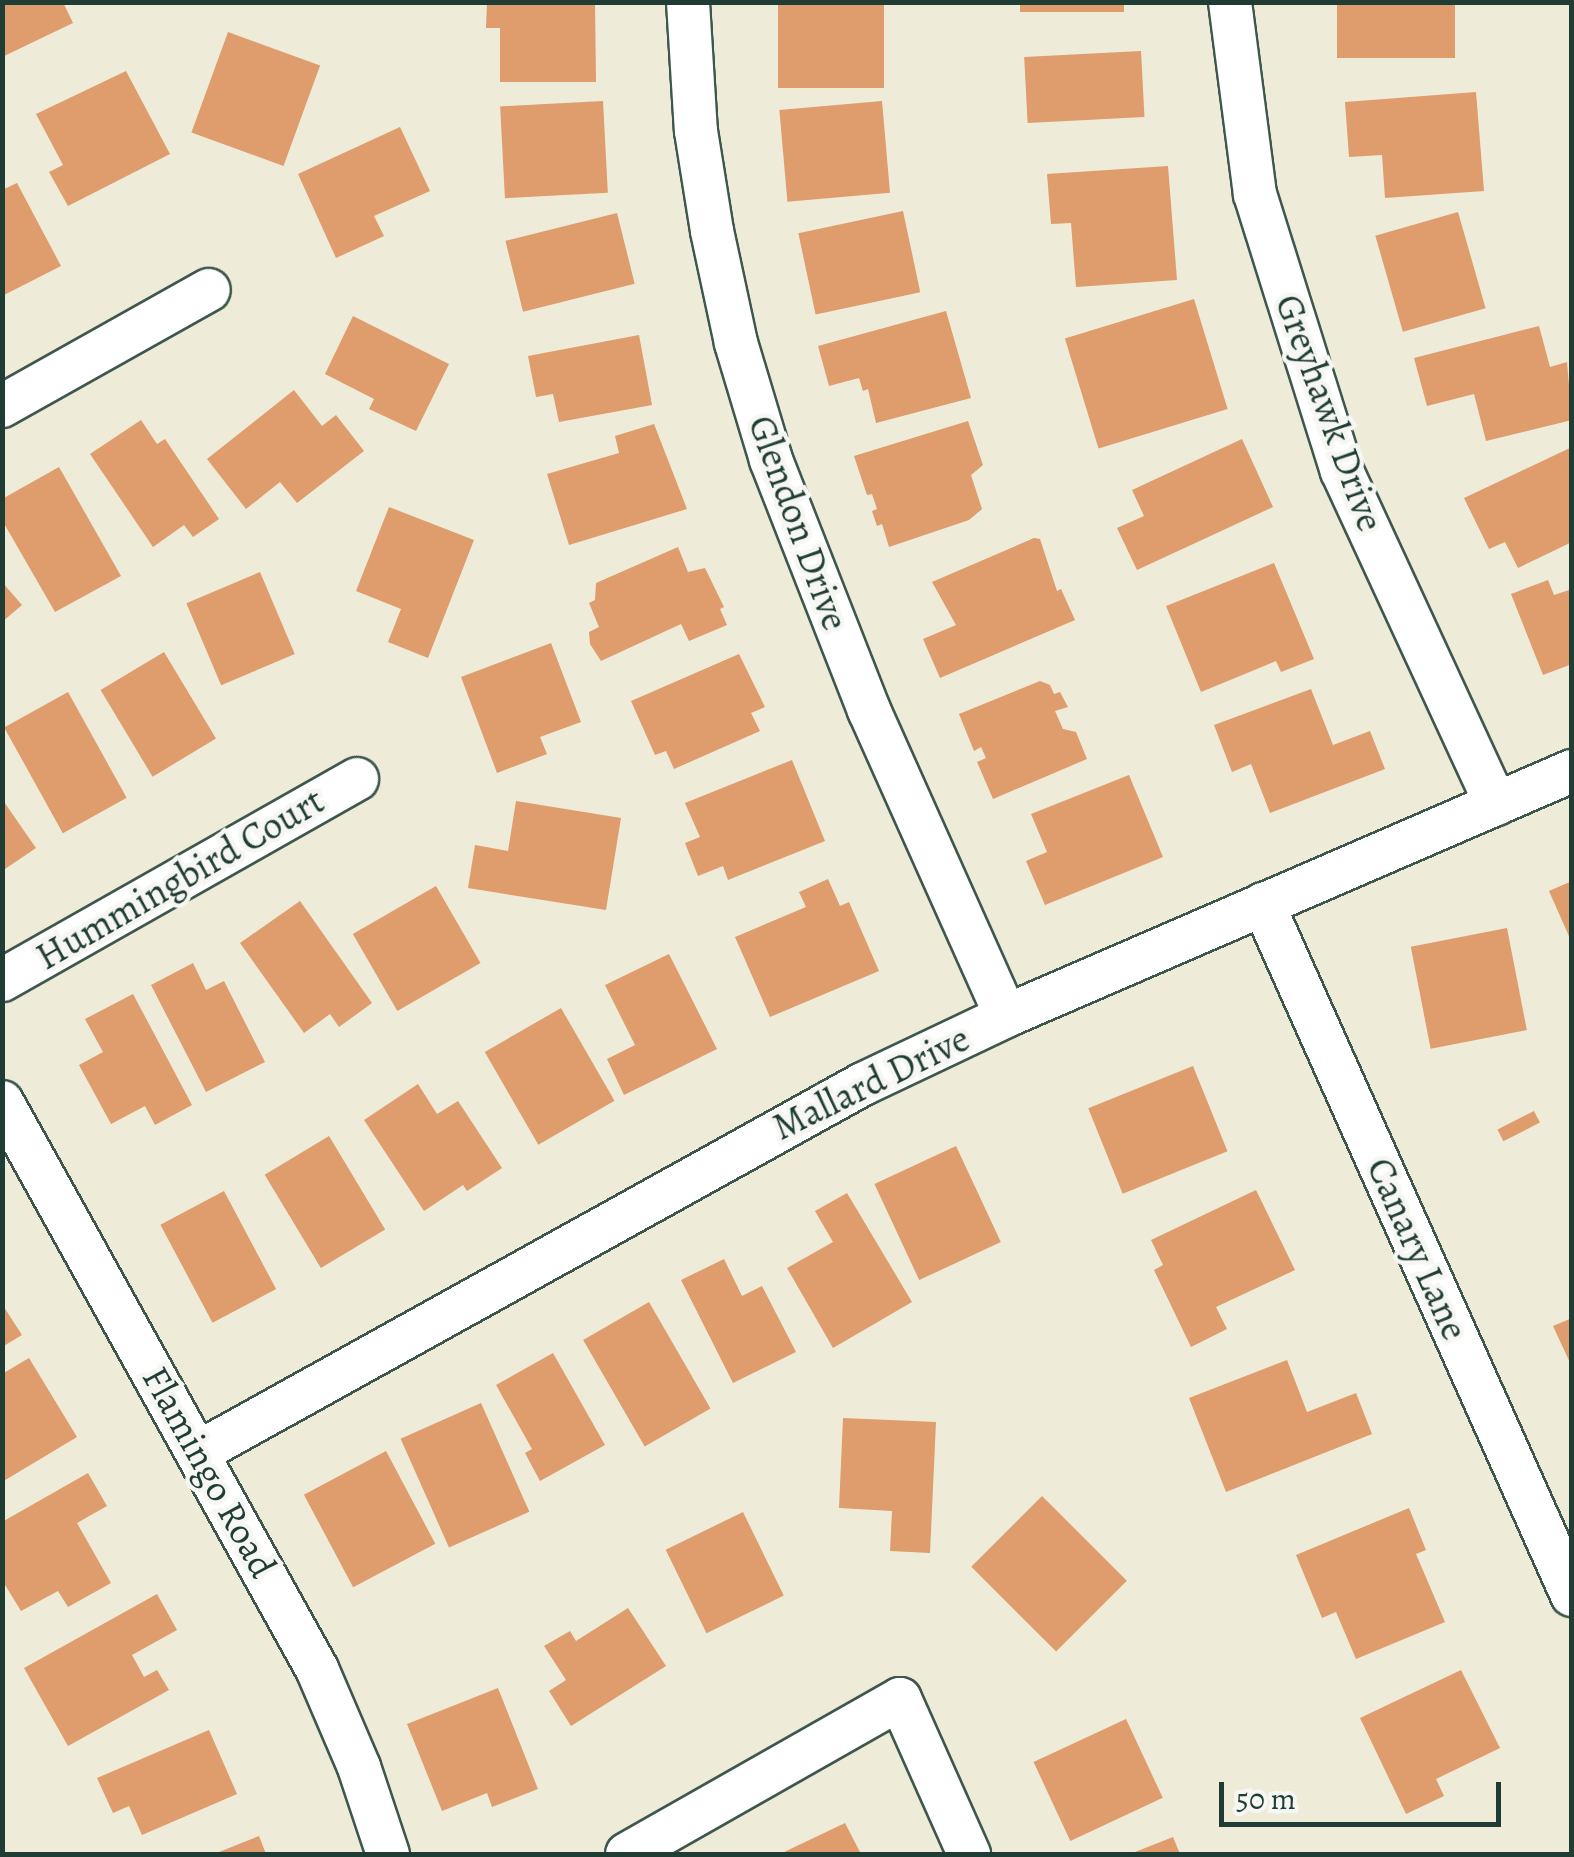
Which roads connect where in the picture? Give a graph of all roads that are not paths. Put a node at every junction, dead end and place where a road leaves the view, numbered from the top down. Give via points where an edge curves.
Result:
1 (688, 2) edge
2 (1230, 2) edge
3 (209, 290) dead end
4 (2, 406) edge
5 (1572, 772) edge
6 (356, 779) dead end
7 (1496, 804) junction
8 (1263, 904) junction
9 (2, 980) edge
10 (1006, 1016) junction
11 (2, 1102) edge
12 (199, 1452) junction
13 (1572, 1595) edge
14 (388, 1854) edge
15 (628, 1854) edge
16 (969, 1854) edge

1 - 10 street, Glendon Drive via 696,131 712,231 770,460 870,710
2 - 7 street, Greyhawk Drive via 1255,194 1342,471
3 - 4 street
5 - 7 street, Mallard Drive
6 - 9 street, Hummingbird Court
7 - 8 street, Mallard Drive
8 - 10 street, Mallard Drive
8 - 13 street, Canary Lane
10 - 12 street, Mallard Drive via 746,1145
11 - 12 street, Flamingo Road
12 - 14 street, Flamingo Road via 317,1669
15 - 16 street via 900,1699

